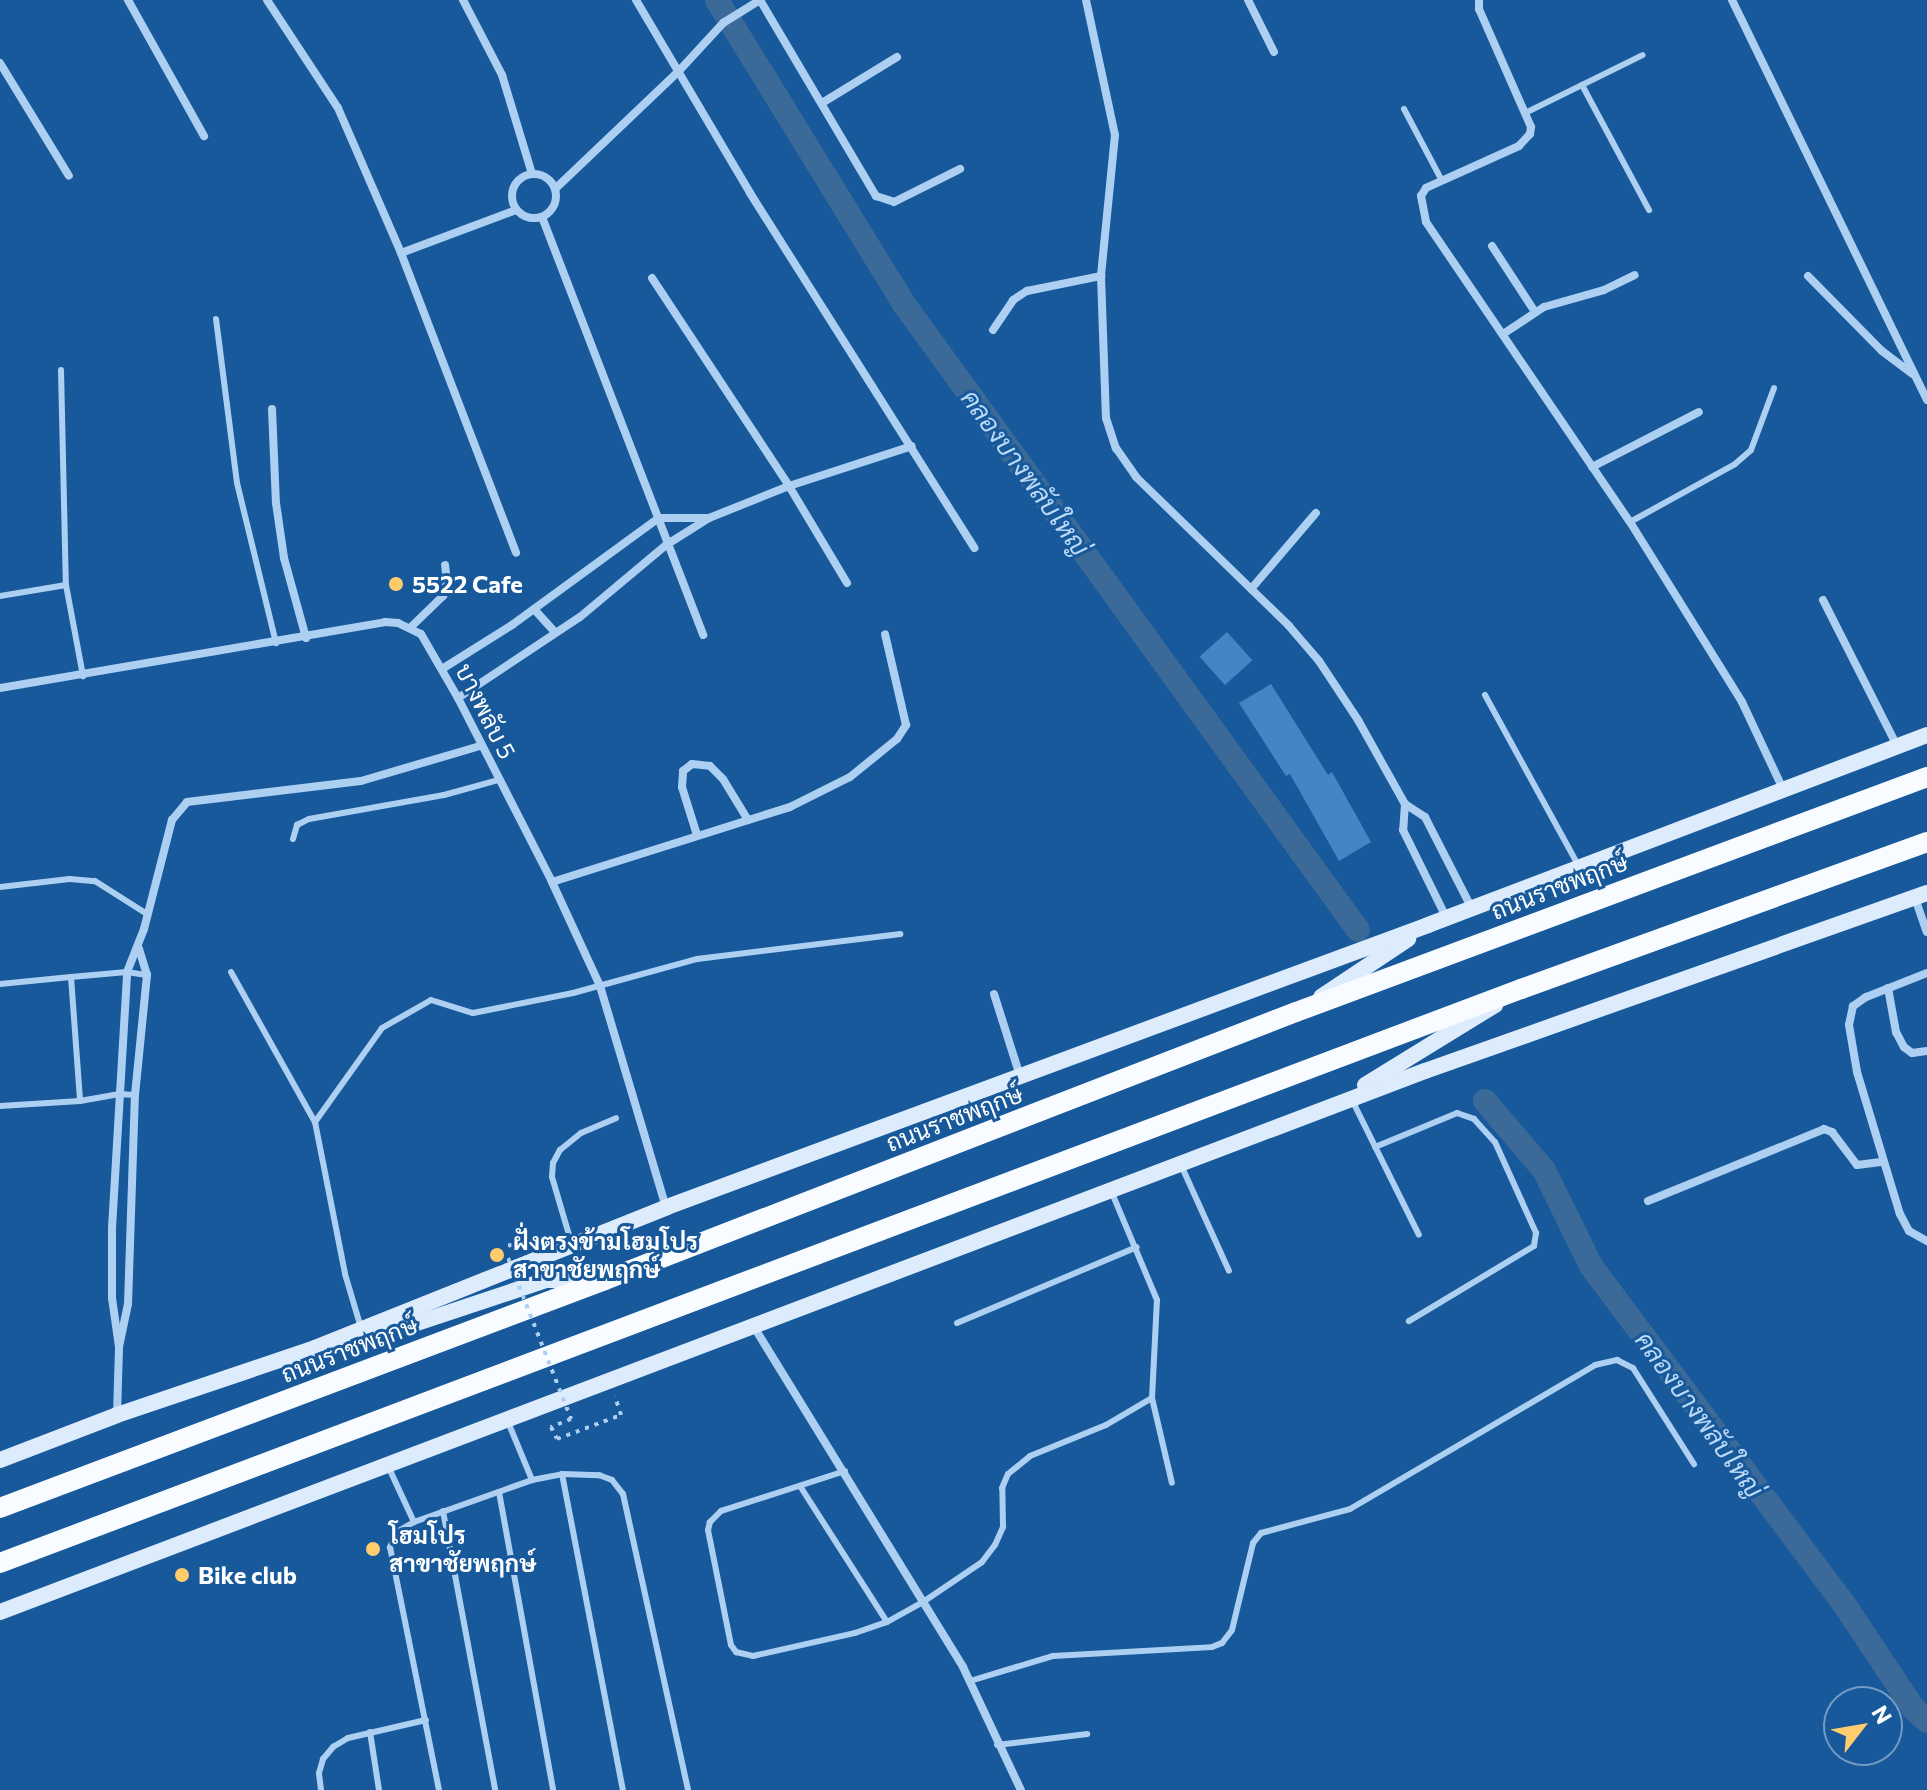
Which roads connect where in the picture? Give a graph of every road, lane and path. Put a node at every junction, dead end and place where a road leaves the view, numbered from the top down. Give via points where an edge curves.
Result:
1 (128, 0) edge
2 (267, 0) edge
3 (463, 0) edge
4 (636, 0) edge
5 (760, 0) edge
6 (1086, 0) edge
7 (1248, 0) edge
8 (1479, 0) edge
9 (1732, 0) edge
10 (1274, 52) dead end
11 (1643, 55) dead end
12 (897, 57) dead end
13 (0, 63) edge
14 (678, 72) junction
15 (1582, 85) junction
16 (822, 103) junction
17 (1404, 109) dead end
18 (1525, 113) junction
19 (204, 136) dead end
20 (960, 169) dead end
21 (532, 174) junction
22 (69, 176) dead end
23 (1441, 179) junction
24 (555, 189) junction
25 (516, 210) junction
26 (1649, 210) dead end
27 (542, 217) junction
28 (1492, 246) dead end
29 (401, 253) junction
30 (1635, 275) dead end
31 (1101, 276) junction
32 (1808, 276) dead end
33 (652, 278) dead end
34 (1535, 312) junction
35 (216, 319) dead end
36 (993, 330) dead end
37 (1503, 334) junction
38 (61, 370) dead end
39 (1916, 377) junction
40 (1774, 388) dead end
41 (1927, 400) edge
42 (272, 409) dead end
43 (1699, 412) dead end
44 (912, 446) junction
45 (1592, 467) junction
46 (789, 486) junction
47 (1316, 513) dead end
48 (659, 518) junction
49 (709, 518) junction
50 (1630, 522) junction
51 (666, 545) junction
52 (974, 548) dead end
53 (516, 553) dead end
54 (445, 565) dead end
55 (847, 583) dead end
56 (66, 585) junction
57 (1251, 589) junction
58 (0, 596) edge
59 (1823, 600) dead end
60 (534, 609) junction
61 (411, 627) junction
62 (555, 632) junction
63 (885, 634) dead end
64 (703, 635) dead end
65 (306, 638) junction
66 (276, 643) junction
67 (442, 669) junction
68 (83, 676) junction
69 (0, 688) edge
70 (1485, 695) dead end
71 (458, 698) junction
72 (1927, 735) edge
73 (480, 746) junction
74 (1897, 746) junction
75 (1927, 777) edge
76 (498, 780) junction
77 (1783, 789) junction
78 (1405, 804) junction
79 (748, 820) junction
80 (697, 835) junction
81 (293, 839) dead end
82 (1927, 842) edge
83 (1579, 867) junction
84 (552, 882) junction
85 (0, 887) edge
86 (1921, 895) edge
87 (1471, 907) junction
88 (147, 914) junction
89 (1446, 917) junction
90 (1428, 925) junction
91 (1927, 932) edge
92 (900, 934) dead end
93 (139, 947) junction
94 (127, 972) junction
95 (231, 972) dead end
96 (1927, 973) edge
97 (147, 975) junction
98 (71, 977) junction
99 (0, 984) edge
100 (600, 986) junction
101 (1888, 988) junction
102 (1521, 989) junction
103 (994, 994) dead end
104 (1296, 1012) junction
105 (1927, 1051) edge
106 (1020, 1076) junction
107 (119, 1094) junction
108 (135, 1095) junction
109 (1352, 1099) junction
110 (80, 1101) junction
111 (1332, 1105) junction
112 (0, 1106) edge
113 (616, 1118) dead end
114 (315, 1122) junction
115 (1375, 1147) junction
116 (1883, 1162) junction
117 (1181, 1165) junction
118 (115, 1173) junction
119 (133, 1174) junction
120 (1112, 1193) junction
121 (1648, 1201) dead end
122 (667, 1207) junction
123 (1419, 1235) dead end
124 (1927, 1241) edge
125 (572, 1245) junction
126 (1137, 1247) junction
127 (508, 1258) dead end
128 (1229, 1271) dead end
129 (605, 1280) junction
130 (1409, 1321) dead end
131 (957, 1323) dead end
132 (754, 1327) junction
133 (361, 1328) junction
134 (119, 1347) junction
135 (315, 1348) junction
136 (1152, 1398) junction
137 (117, 1415) junction
138 (621, 1415) dead end
139 (508, 1422) junction
140 (0, 1460) edge
141 (1694, 1464) dead end
142 (388, 1466) junction
143 (845, 1471) junction
144 (562, 1474) junction
145 (532, 1480) junction
146 (1172, 1483) dead end
147 (800, 1486) junction
148 (499, 1492) junction
149 (0, 1508) edge
150 (443, 1511) junction
151 (414, 1522) junction
152 (0, 1563) edge
153 (923, 1602) junction
154 (0, 1612) edge
155 (887, 1622) junction
156 (970, 1681) junction
157 (426, 1720) junction
158 (370, 1732) junction
159 (1087, 1734) dead end
160 (997, 1745) junction
161 (321, 1790) edge
162 (379, 1790) edge
163 (439, 1790) edge
164 (495, 1790) edge
165 (553, 1790) edge
166 (623, 1790) edge
167 (688, 1790) edge
168 (1021, 1790) edge

1 - 19 street
2 - 29 street via 338,108
3 - 21 street via 502,75
4 - 14 street
5 - 14 street via 723,23
5 - 16 street
6 - 31 street via 1115,135
7 - 10 street
8 - 18 street
9 - 39 street
11 - 15 lane
12 - 16 street
13 - 22 street
14 - 24 street
14 - 44 street
15 - 18 lane
15 - 26 lane
16 - 20 street via 883,201 894,202
17 - 23 lane
18 - 23 street via 1531,127 1526,141
21 - 24 street via 546,177
21 - 25 street via 519,179 512,190
23 - 37 street via 1421,196 1426,222
24 - 27 street via 553,209
25 - 27 street via 528,218
25 - 29 street
27 - 48 street
28 - 34 street
29 - 53 street
30 - 34 street
31 - 36 street via 1027,291 1013,300
31 - 57 street via 1106,418 1116,448 1136,477
32 - 39 street via 1882,351
33 - 46 street
34 - 37 street
35 - 66 lane via 237,483
37 - 45 street
38 - 56 lane
39 - 41 street
40 - 50 lane via 1751,450
42 - 65 street via 282,546
43 - 45 street
44 - 46 street
44 - 52 street
45 - 50 street
46 - 49 street
46 - 55 street
47 - 57 street
48 - 49 street
48 - 51 street
48 - 60 street
49 - 51 street
50 - 77 street via 1742,702
51 - 62 street
51 - 64 street
54 - 61 street via 443,596
56 - 58 lane
56 - 68 lane
57 - 78 street via 1319,661
59 - 74 street
60 - 62 street
60 - 67 street
61 - 65 street via 385,622
61 - 67 street, บางพลับ 5
62 - 71 street
63 - 79 street via 906,718 897,739 831,788
65 - 66 street
66 - 68 street
67 - 71 street, บางพลับ 5
68 - 69 street
70 - 83 lane
71 - 73 street, บางพลับ 5
72 - 74 main road, ถนนราชพฤกษ์
73 - 76 street, บางพลับ 5
73 - 88 street via 361,781 187,802 172,820
74 - 77 main road, ถนนราชพฤกษ์
75 - 104 main road, ถนนราชพฤกษ์
76 - 81 lane via 309,819 297,825
76 - 84 street, บางพลับ 5
77 - 83 main road, ถนนราชพฤกษ์
78 - 87 street via 1425,817
78 - 89 street via 1403,830
79 - 80 street
79 - 80 street via 710,766 692,764 683,771 682,787
80 - 84 street
82 - 102 main road
83 - 87 main road, ถนนราชพฤกษ์
84 - 100 street, บางพลับ 5
85 - 88 lane via 95,881
86 - 91 street
86 - 109 main road
87 - 89 main road, ถนนราชพฤกษ์
88 - 93 street
89 - 90 main road, ถนนราชพฤกษ์
90 - 104 main road
90 - 106 main road, ถนนราชพฤกษ์
92 - 100 lane via 697,959
93 - 94 street
93 - 97 street
94 - 97 lane
94 - 98 lane
94 - 107 street
95 - 114 lane
96 - 101 street
97 - 108 street
98 - 99 lane
98 - 110 lane
100 - 114 lane via 473,1013 431,1000 382,1028
100 - 122 street, บางพลับ 5
101 - 105 street via 1904,1047 1912,1053
101 - 116 street via 1853,1006 1849,1025
102 - 111 main road
102 - 152 main road
103 - 106 street
104 - 129 main road, ถนนราชพฤกษ์
106 - 122 main road, ถนนราชพฤกษ์
107 - 108 lane
107 - 110 lane
107 - 118 street
108 - 119 street
109 - 111 main road
109 - 115 lane
110 - 112 lane
111 - 117 main road
113 - 125 lane via 581,1133 553,1163 552,1177
114 - 133 lane
115 - 123 lane
115 - 130 lane via 1457,1113 1474,1119 1495,1142 1536,1233 1534,1246
116 - 121 street via 1857,1165 1824,1129
116 - 124 street via 1909,1231
117 - 120 main road
117 - 128 lane
118 - 119 street
118 - 134 street via 112,1298
119 - 134 street via 127,1316
120 - 126 lane
120 - 132 main road
122 - 125 main road, ถนนราชพฤกษ์
125 - 133 main road, ถนนราชพฤกษ์
126 - 131 lane
126 - 136 lane via 1157,1300
127 - 138 path, bridge via 571,1419 551,1427 557,1439
129 - 135 main road via 546,1280 384,1334
129 - 149 main road, ถนนราชพฤกษ์
132 - 139 main road
132 - 143 street
133 - 135 main road, ถนนราชพฤกษ์
134 - 137 street
135 - 137 main road, ถนนราชพฤกษ์
136 - 146 lane
136 - 153 lane via 1106,1425 1030,1456 1008,1474 1002,1488 1003,1527 995,1545 982,1562
137 - 140 main road, ถนนราชพฤกษ์
139 - 142 main road
139 - 145 lane
141 - 156 lane via 1633,1368 1617,1360 1595,1365 1350,1509 1261,1533 1253,1543 1232,1630 1222,1643 1053,1656
142 - 151 lane
142 - 154 main road
143 - 147 lane
143 - 153 street
144 - 145 lane
144 - 166 lane
144 - 167 lane via 599,1475 612,1480 623,1494
145 - 148 lane
147 - 155 lane
147 - 155 lane via 721,1511 710,1522 731,1645 743,1656 753,1656
148 - 150 lane
148 - 165 lane
150 - 151 lane
150 - 164 lane
151 - 157 lane via 397,1532 390,1547
153 - 155 lane
153 - 156 street
156 - 160 street
157 - 158 lane
157 - 163 lane
158 - 161 lane via 348,1738 323,1759
158 - 162 lane
159 - 160 lane
160 - 168 street

